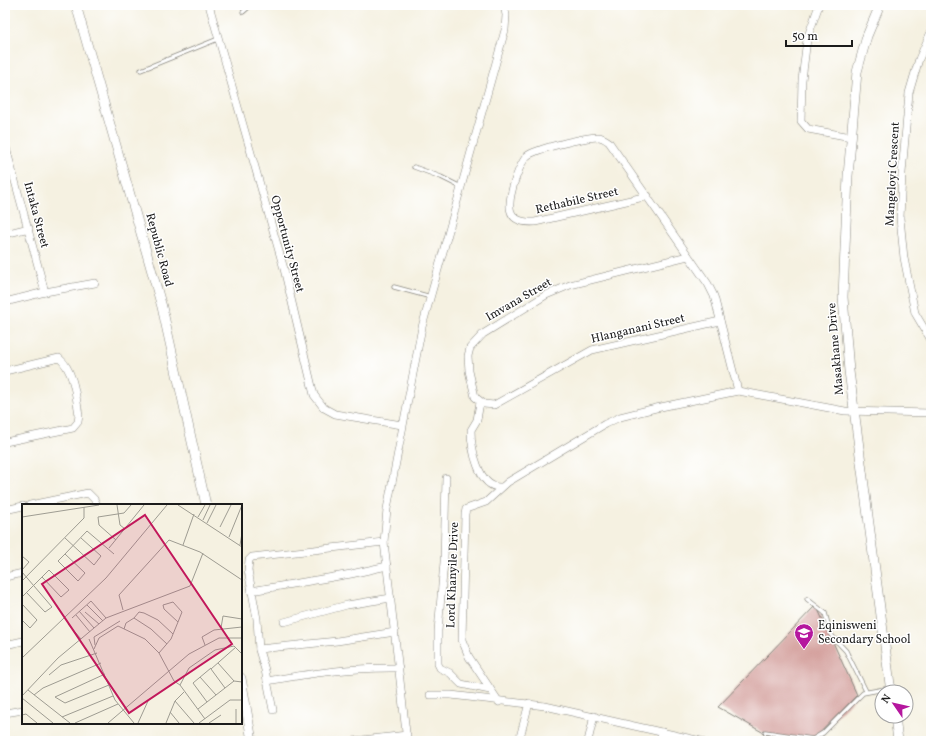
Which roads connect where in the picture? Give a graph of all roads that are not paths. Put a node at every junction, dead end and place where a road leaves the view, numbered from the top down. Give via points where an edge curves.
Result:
1 (76, 5) edge
2 (209, 5) edge
3 (251, 5) edge
4 (504, 5) edge
5 (820, 5) edge
6 (880, 5) edge
7 (243, 12) dead end
8 (931, 32) edge
9 (218, 39) junction
10 (141, 70) dead end
11 (851, 137) junction
12 (6, 148) edge
13 (414, 167) dead end
14 (461, 187) junction
15 (648, 196) junction
16 (29, 228) junction
17 (5, 234) edge
18 (688, 256) junction
19 (95, 283) dead end
20 (394, 287) dead end
21 (45, 292) junction
22 (431, 297) junction
23 (5, 302) edge
24 (720, 321) junction
25 (931, 340) edge
26 (5, 370) edge
27 (738, 391) junction
28 (480, 402) junction
29 (854, 411) junction
30 (931, 413) edge
31 (402, 425) junction
32 (5, 442) edge
33 (446, 478) dead end
34 (501, 487) junction
35 (35, 504) edge
36 (97, 504) edge
37 (206, 504) edge
38 (22, 506) edge
39 (5, 510) edge
40 (384, 542) junction
41 (387, 566) junction
42 (22, 573) edge
43 (5, 577) edge
44 (251, 591) junction
45 (391, 598) junction
46 (807, 599) dead end
47 (284, 622) dead end
48 (395, 632) junction
49 (22, 641) edge
50 (5, 645) edge
51 (259, 649) junction
52 (399, 668) junction
53 (267, 681) junction
54 (242, 684) edge
55 (890, 684) edge
56 (490, 690) junction
57 (866, 691) junction
58 (874, 691) edge
59 (430, 695) dead end
60 (499, 702) junction
61 (529, 703) junction
62 (22, 710) edge
63 (272, 710) dead end
64 (5, 713) edge
65 (594, 716) junction
66 (896, 724) edge
67 (662, 732) junction
68 (765, 732) dead end
69 (407, 738) edge
70 (252, 741) edge
71 (353, 741) edge
72 (519, 741) edge
73 (588, 741) edge
74 (660, 741) edge
75 (701, 741) edge
76 (898, 741) edge

1 - 37 street, Republic Road via 162,307
2 - 9 street, Opportunity Street
3 - 7 lane
4 - 14 street via 505,30
5 - 11 street via 807,39 801,121 808,129
6 - 11 street, Masakhane Drive via 867,36 858,69
8 - 25 street, Mangeloyi Crescent via 909,93 900,218 904,258 915,313
9 - 10 lane
9 - 31 street, Opportunity Street via 284,269 314,395 324,408 335,414
11 - 29 street, Masakhane Drive via 843,297
12 - 16 street, Intaka Street
13 - 14 lane
14 - 22 street
15 - 15 street, Rethabile Street via 609,142 596,137 538,150 526,157 511,193 510,211 520,221 534,222
15 - 18 street, Rethabile Street
16 - 17 street
16 - 21 street, Intaka Street
18 - 24 street, Rethabile Street via 710,287
18 - 28 street, Imvana Street via 570,285 546,295 483,334 471,346 468,356 473,391
19 - 21 street
20 - 22 lane
21 - 23 street
22 - 31 street via 422,327
24 - 27 street, Rethabile Street
24 - 28 street, Hlanganani Street via 592,350 498,403 488,406
26 - 32 street via 59,358 68,370 80,415 72,428
27 - 29 street, Lord Khanyile Drive
27 - 34 street, Lord Khanyile Drive via 620,417
28 - 34 street via 478,420 471,430 474,459 487,481 494,487
29 - 30 street, Lord Khanyile Drive
29 - 55 street, Masakhane Drive
31 - 40 street via 387,509
33 - 56 street via 438,664 461,684
34 - 56 street, Lord Khanyile Drive via 497,494 486,502 468,508 465,514 462,640 467,654
35 - 36 street via 88,493
38 - 39 street
40 - 41 street
40 - 44 street via 252,557 248,565
41 - 44 street
41 - 45 street
42 - 43 street
44 - 51 street via 257,619
45 - 47 street via 347,605
45 - 48 street
46 - 57 lane via 825,613 831,635 846,651
48 - 51 street
48 - 52 street
49 - 50 street
51 - 53 street
52 - 53 street via 345,670
52 - 69 street
53 - 63 street
54 - 70 street
56 - 60 street, Lord Khanyile Drive
57 - 58 lane
57 - 68 lane via 823,733 813,739
59 - 60 street via 451,695
60 - 61 street
61 - 65 street
61 - 72 street
62 - 64 street
65 - 67 street
65 - 73 street
66 - 76 street
67 - 74 street
67 - 75 street
69 - 71 street

